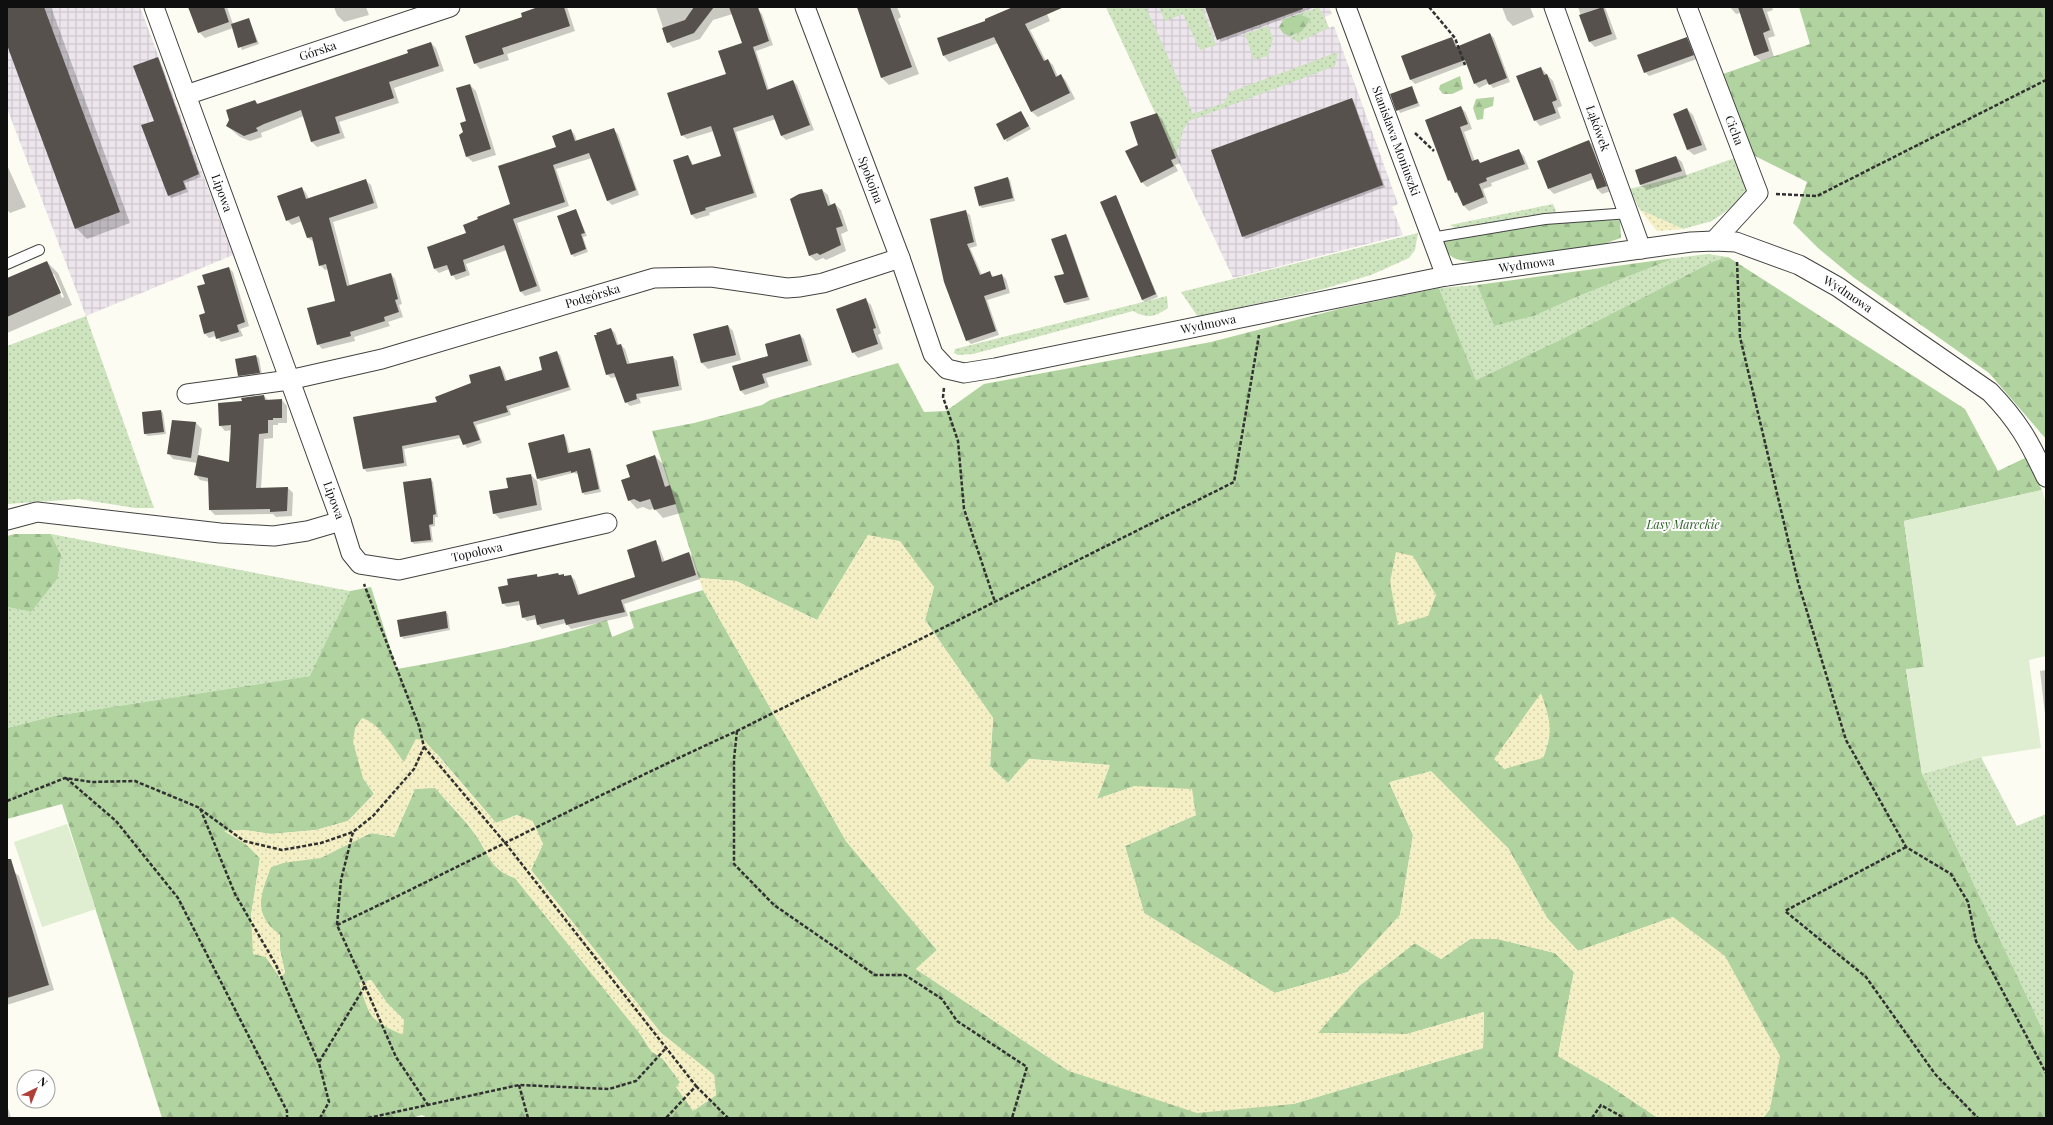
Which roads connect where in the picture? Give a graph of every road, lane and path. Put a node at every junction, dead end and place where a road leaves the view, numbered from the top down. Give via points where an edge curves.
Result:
1 (154, 7) edge
2 (450, 7) edge
3 (805, 7) edge
4 (1346, 7) edge
5 (1429, 7) edge
6 (1554, 7) edge
7 (1687, 7) edge
8 (1465, 65) dead end
9 (2046, 80) edge
10 (186, 95) junction
11 (1412, 130) dead end
12 (1434, 151) dead end
13 (1758, 193) junction
14 (1630, 213) junction
15 (1432, 238) junction
16 (1714, 241) junction
17 (1736, 242) junction
18 (1641, 249) junction
19 (39, 250) dead end
20 (900, 258) junction
21 (7, 264) edge
22 (1446, 276) junction
23 (1262, 314) junction
24 (947, 369) junction
25 (290, 380) junction
26 (187, 394) dead end
27 (2046, 477) edge
28 (7, 520) edge
29 (341, 521) junction
30 (607, 523) dead end
31 (351, 553) junction
32 (995, 602) junction
33 (737, 732) junction
34 (424, 747) junction
35 (65, 778) junction
36 (7, 801) edge
37 (200, 808) junction
38 (353, 832) junction
39 (506, 844) junction
40 (1906, 847) junction
41 (337, 925) junction
42 (365, 986) junction
43 (666, 1048) junction
44 (319, 1063) junction
45 (2046, 1073) edge
46 (519, 1085) junction
47 (696, 1086) junction
48 (428, 1105) junction
49 (287, 1118) edge
50 (320, 1118) edge
51 (368, 1118) edge
52 (528, 1118) edge
53 (666, 1118) edge
54 (728, 1118) edge
55 (1012, 1118) edge
56 (1592, 1118) edge
57 (1624, 1118) edge
58 (1978, 1118) edge

1 - 10 street, Lipowa
2 - 10 street, Górska
3 - 20 street, Spokojna
4 - 15 street, Stanisława Moniuszki
5 - 8 path via 1455,38
6 - 14 street, Łąkówek
7 - 13 street, Cicha
9 - 13 path via 1817,196
10 - 25 street, Lipowa
11 - 12 path
13 - 16 street
14 - 15 lane via 1545,219
14 - 18 street, Łąkówek
15 - 22 street, Stanisława Moniuszki
16 - 17 street, Wydmowa
16 - 18 street, Wydmowa
17 - 27 street, Wydmowa via 1799,265 1838,287 1990,392 2010,412 2028,438
17 - 40 path via 1740,336 1798,582 1846,740
18 - 22 street, Wydmowa
19 - 21 lane
20 - 24 street, Spokojna via 933,354
20 - 25 street, Podgórska via 823,283 800,287 787,288 711,277 654,278 382,359
22 - 23 street, Wydmowa
23 - 24 street, Wydmowa via 995,368 964,373
23 - 32 path via 1234,482
24 - 32 path via 943,396 958,441 964,509
25 - 26 street
25 - 29 street, Lipowa
28 - 29 street via 37,512 220,533 274,536 307,531
29 - 31 street, Lipowa
30 - 31 street, Topolowa via 399,570 360,564
31 - 34 path via 419,726
32 - 33 path
33 - 39 path
33 - 55 path via 734,759 734,864 774,906 875,975 905,975 942,999 957,1021 1028,1067
34 - 38 path via 414,768 373,816
34 - 39 path
35 - 36 path
35 - 37 path via 92,782 135,781
35 - 49 path via 116,822 178,898 287,1111
37 - 38 path via 244,841 282,850 321,843
37 - 44 path via 235,894 276,964
38 - 41 path via 341,880
39 - 41 path
39 - 43 path
40 - 45 path via 1951,874 1968,902 1976,941
40 - 58 path via 1785,911 1866,977 1935,1074
41 - 42 path
42 - 44 path
42 - 48 path via 396,1057
43 - 46 path via 636,1081 609,1089
43 - 47 path
44 - 50 path via 328,1102
46 - 48 path
46 - 52 path
47 - 53 path
47 - 54 path
48 - 51 path
56 - 57 path via 1601,1105

